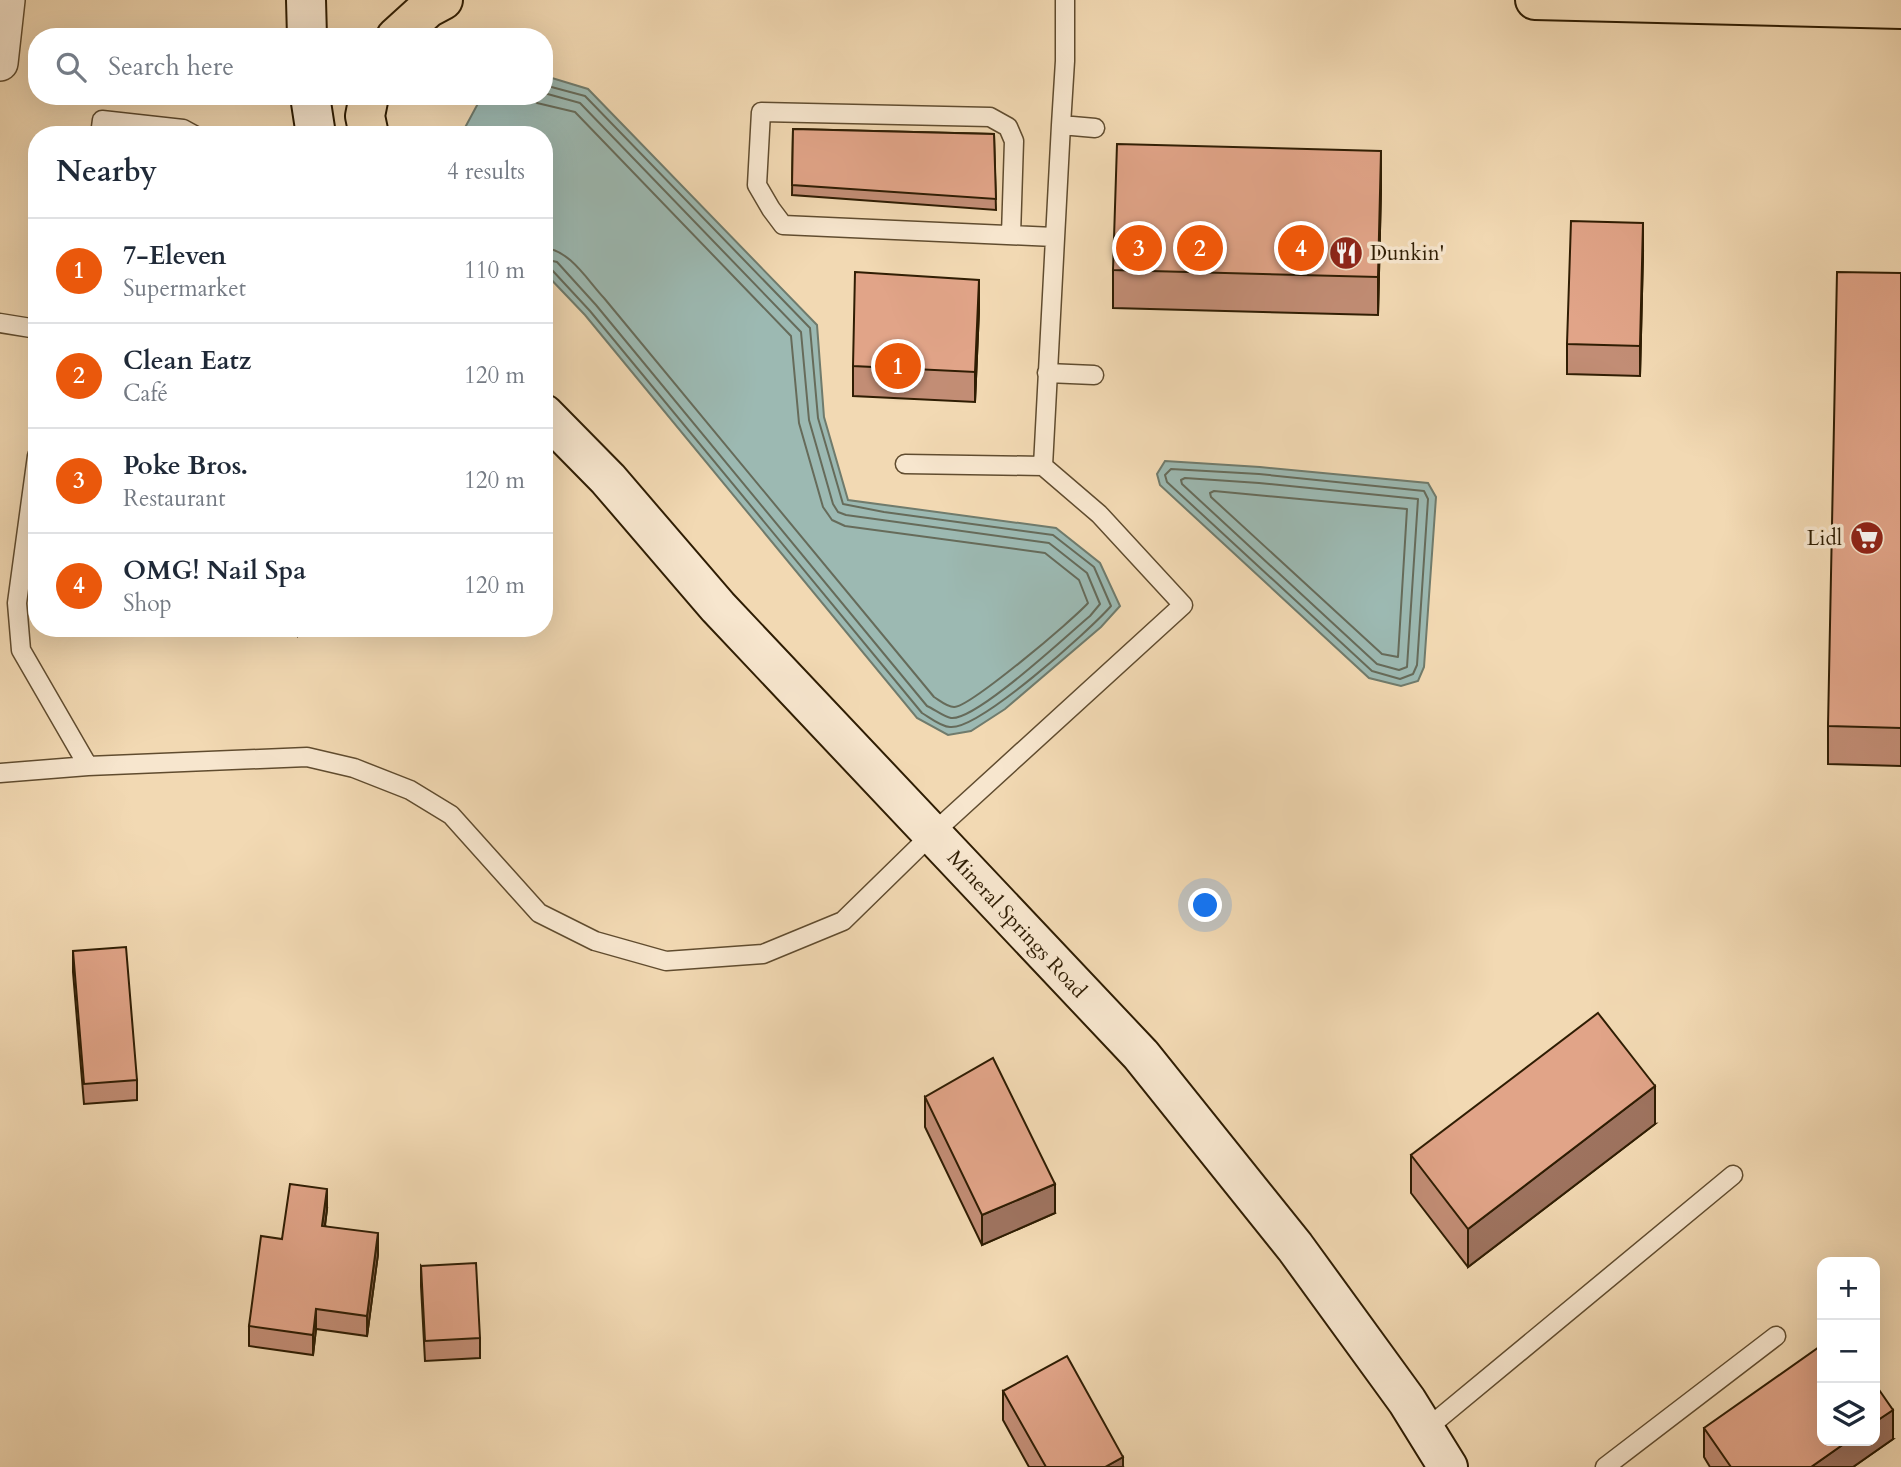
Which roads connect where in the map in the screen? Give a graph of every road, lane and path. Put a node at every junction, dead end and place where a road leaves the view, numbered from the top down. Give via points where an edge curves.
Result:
1 (7, 0) edge
2 (306, 0) edge
3 (443, 0) edge
4 (1065, 0) edge
5 (1535, 0) edge
6 (1836, 4) edge
7 (1901, 9) edge
8 (307, 28) edge
9 (406, 28) edge
10 (0, 63) edge
11 (311, 105) edge
12 (367, 105) edge
13 (1061, 125) junction
14 (101, 126) edge
15 (156, 126) edge
16 (315, 126) edge
17 (367, 126) edge
18 (1095, 128) dead end
19 (1011, 235) junction
20 (1054, 237) junction
21 (0, 323) edge
22 (28, 327) edge
23 (1047, 373) junction
24 (1094, 375) dead end
25 (553, 423) edge
26 (905, 464) dead end
27 (1043, 466) junction
28 (28, 522) edge
29 (88, 766) junction
30 (0, 773) edge
31 (932, 834) junction
32 (1733, 1175) dead end
33 (1776, 1336) dead end
34 (1425, 1430) junction
35 (1448, 1467) edge
36 (1605, 1467) edge

1 - 10 street
2 - 8 street
3 - 9 main road
4 - 13 lane
5 - 6 main road
6 - 7 main road
11 - 16 street
12 - 17 main road
13 - 18 lane
13 - 20 lane
14 - 15 lane via 102,120
19 - 19 lane via 783,225 757,185 761,112 990,117 1008,127 1014,141
19 - 20 lane
20 - 23 lane
21 - 22 lane
23 - 24 lane
23 - 27 lane
25 - 31 street, Mineral Springs Road
26 - 27 lane
27 - 31 lane via 1100,514 1183,605
28 - 29 lane via 17,603 21,650
29 - 30 lane
29 - 31 lane via 307,757 354,768 410,790 451,815 539,913 595,941 666,961 762,954 843,921
31 - 34 street, Mineral Springs Road via 1140,1055 1295,1247
32 - 34 lane
33 - 36 lane
34 - 35 street, Mineral Springs Road

